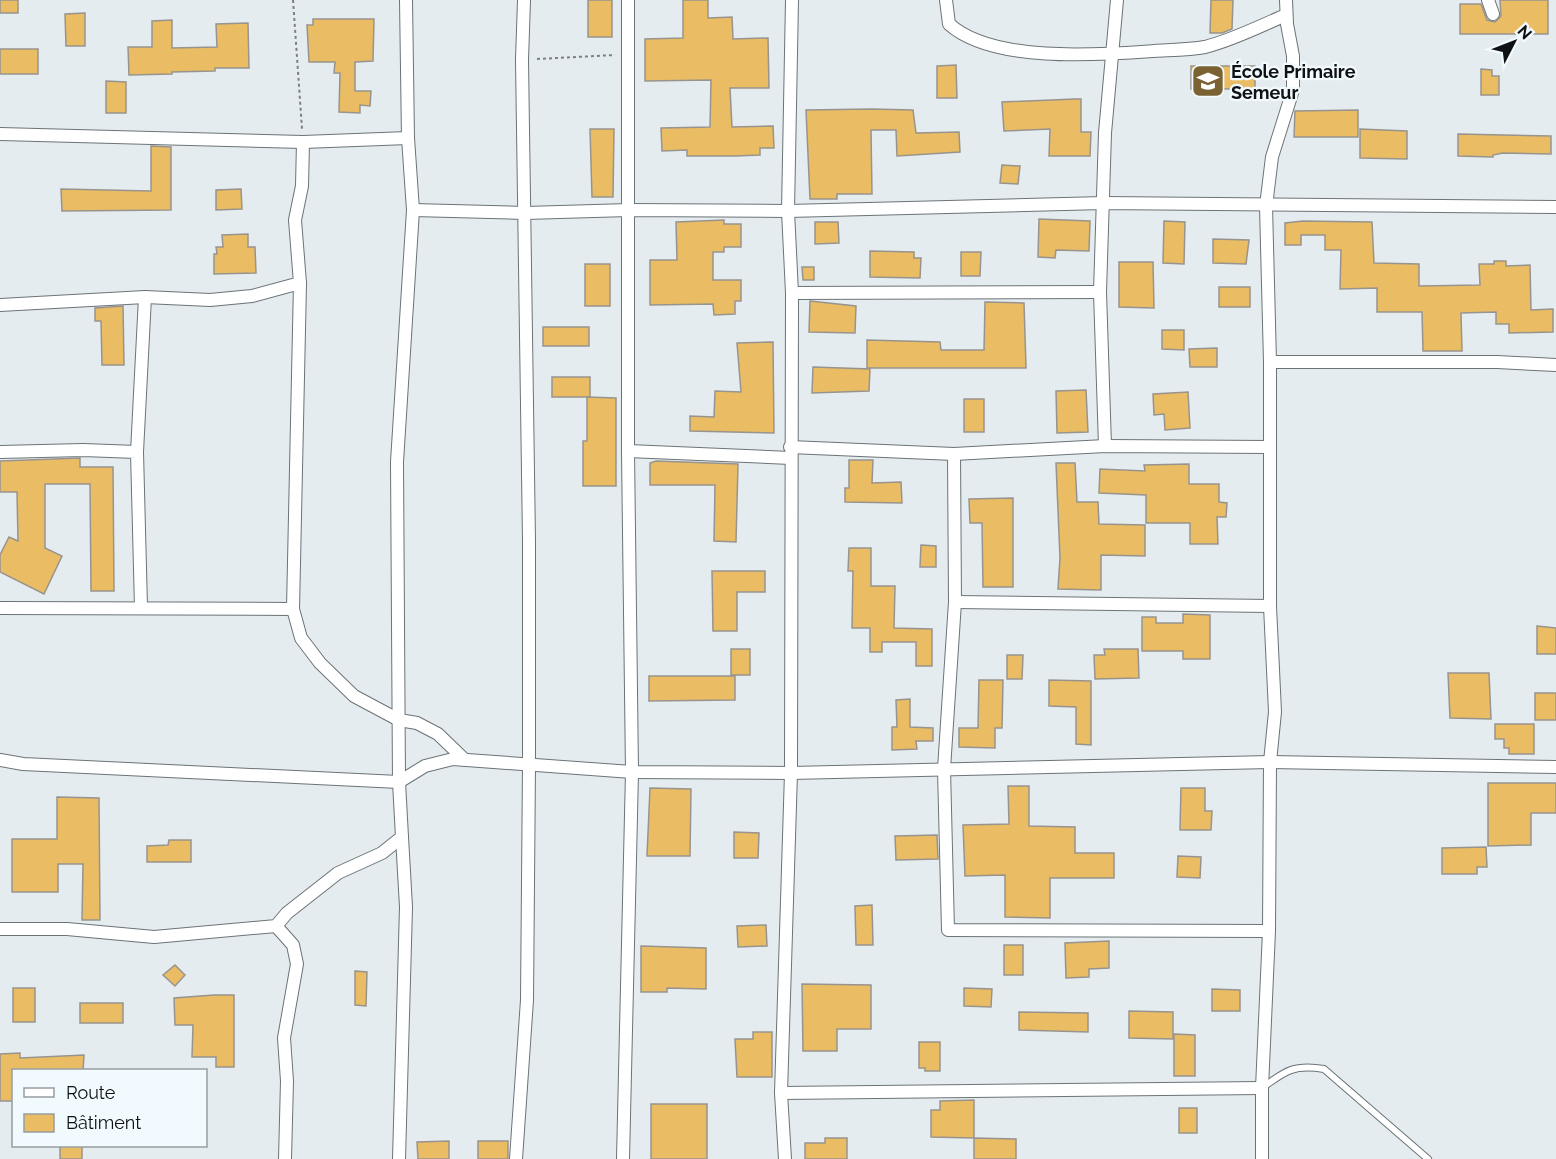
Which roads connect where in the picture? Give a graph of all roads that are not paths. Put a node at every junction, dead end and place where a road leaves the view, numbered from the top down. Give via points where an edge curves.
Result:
1 (406, 0) edge
2 (524, 0) edge
3 (628, 0) edge
4 (792, 0) edge
5 (946, 0) edge
6 (1117, 0) edge
7 (1286, 0) edge
8 (1488, 0) edge
9 (1493, 14) dead end
10 (1286, 15) junction
11 (1114, 55) junction
12 (0, 134) edge
13 (408, 138) junction
14 (303, 142) junction
15 (1103, 203) junction
16 (1266, 206) junction
17 (1556, 207) edge
18 (413, 210) junction
19 (629, 210) junction
20 (788, 212) junction
21 (525, 213) junction
22 (300, 283) junction
23 (792, 292) junction
24 (1100, 292) junction
25 (145, 297) junction
26 (0, 304) edge
27 (1270, 362) junction
28 (1556, 365) edge
29 (1105, 446) junction
30 (1270, 447) junction
31 (628, 451) junction
32 (0, 452) edge
33 (137, 452) junction
34 (790, 452) junction
35 (954, 454) junction
36 (955, 602) junction
37 (1270, 606) junction
38 (141, 607) junction
39 (0, 608) edge
40 (292, 609) junction
41 (399, 720) junction
42 (0, 760) edge
43 (465, 760) junction
44 (1270, 762) junction
45 (529, 765) junction
46 (1556, 767) edge
47 (944, 769) junction
48 (632, 772) junction
49 (791, 773) junction
50 (399, 782) junction
51 (402, 837) junction
52 (276, 926) junction
53 (0, 929) edge
54 (1269, 931) junction
55 (1262, 1088) junction
56 (782, 1093) junction
57 (285, 1159) edge
58 (399, 1159) edge
59 (516, 1159) edge
60 (623, 1159) edge
61 (785, 1159) edge
62 (1262, 1159) edge
63 (1428, 1159) edge

1 - 13 street
2 - 21 street
3 - 19 street
4 - 20 street
5 - 11 street via 949,24 977,41 1026,51
6 - 11 street
7 - 10 street
8 - 9 street
10 - 11 street via 1204,47
10 - 16 street via 1293,56 1293,90 1272,157
11 - 15 street via 1105,132
12 - 14 street
13 - 14 street
13 - 18 street
14 - 22 street via 296,220
15 - 16 street
15 - 20 street
15 - 24 street
16 - 17 street
16 - 27 street
18 - 21 street
18 - 41 street via 397,462
19 - 20 street
19 - 21 street
19 - 31 street
20 - 23 street
21 - 45 street
22 - 25 street via 252,296 210,300
22 - 40 street
23 - 24 street
23 - 34 street
24 - 29 street
25 - 26 street
25 - 33 street
27 - 28 street
27 - 30 street
29 - 30 street
29 - 35 street
30 - 37 street
31 - 34 street
31 - 48 street
32 - 33 street
33 - 38 street
34 - 35 street
34 - 49 street
35 - 36 street
36 - 37 street
36 - 47 street
37 - 44 street via 1275,712
38 - 39 street
38 - 40 street
40 - 41 street via 301,638 320,663 354,696
41 - 43 street via 417,723 438,734
41 - 50 street
42 - 50 street
43 - 45 street
43 - 50 street via 425,766
44 - 46 street
44 - 47 street
44 - 54 street
45 - 48 street
45 - 59 street via 527,1000
47 - 49 street
47 - 54 street via 948,930
48 - 49 street
48 - 60 street
49 - 56 street
50 - 51 street
51 - 52 street via 382,853 338,873
51 - 58 street via 406,907
52 - 53 street via 154,937 68,929
52 - 57 street via 292,945 297,964 284,1038
54 - 55 street
55 - 56 street
55 - 62 street
55 - 63 lane via 1287,1069 1324,1069
56 - 61 street

